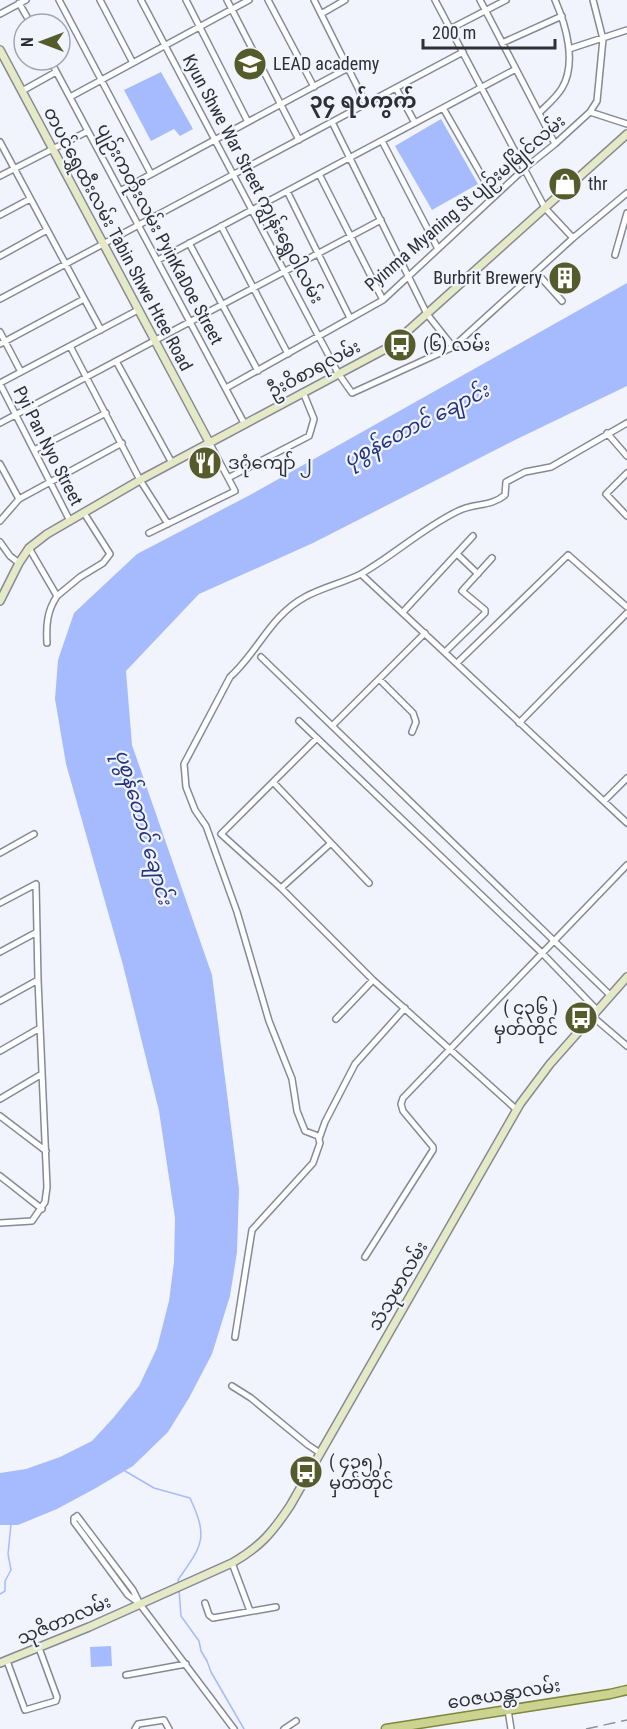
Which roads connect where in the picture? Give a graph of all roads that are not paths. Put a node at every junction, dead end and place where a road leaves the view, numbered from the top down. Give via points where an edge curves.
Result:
1 (26, 0) edge
2 (59, 0) edge
3 (100, 0) edge
4 (141, 0) edge
5 (186, 0) edge
6 (227, 0) edge
7 (249, 0) edge
8 (268, 0) edge
9 (314, 0) edge
10 (345, 0) edge
11 (435, 0) edge
12 (480, 0) edge
13 (506, 0) edge
14 (555, 0) edge
15 (593, 0) edge
16 (20, 3) junction
17 (232, 9) junction
18 (486, 11) junction
19 (25, 12) edge
20 (0, 14) edge
21 (321, 14) junction
22 (562, 16) junction
23 (200, 27) junction
24 (450, 29) junction
25 (627, 30) edge
26 (603, 39) junction
27 (502, 42) junction
28 (165, 45) junction
29 (569, 49) junction
30 (0, 50) edge
31 (463, 52) junction
32 (133, 63) junction
33 (348, 68) junction
34 (516, 69) junction
35 (56, 72) joint
36 (101, 80) junction
37 (314, 87) junction
38 (482, 87) junction
39 (396, 88) junction
40 (22, 91) junction
41 (70, 97) junction
42 (281, 104) junction
43 (366, 104) junction
44 (443, 108) junction
45 (590, 112) junction
46 (539, 113) junction
47 (249, 122) junction
48 (332, 122) junction
49 (415, 123) junction
50 (627, 124) edge
51 (88, 131) junction
52 (627, 134) edge
53 (215, 140) junction
54 (299, 140) junction
55 (382, 141) junction
56 (0, 142) edge
57 (555, 144) junction
58 (53, 149) junction
59 (350, 158) junction
60 (525, 168) junction
61 (14, 169) junction
62 (151, 174) junction
63 (319, 174) junction
64 (234, 175) junction
65 (0, 176) edge
66 (120, 191) junction
67 (286, 191) junction
68 (627, 193) edge
69 (494, 197) junction
70 (30, 199) junction
71 (545, 208) junction
72 (252, 210) junction
73 (627, 213) edge
74 (0, 215) edge
75 (381, 220) junction
76 (139, 225) junction
77 (221, 226) junction
78 (47, 230) junction
79 (624, 233) edge
80 (351, 237) junction
81 (573, 238) junction
82 (189, 243) junction
83 (104, 244) junction
84 (438, 249) junction
85 (318, 254) junction
86 (615, 255) dead end
87 (0, 256) edge
88 (158, 260) junction
89 (66, 264) junction
90 (285, 271) junction
91 (536, 272) junction
92 (409, 276) junction
93 (254, 288) junction
94 (0, 299) edge
95 (84, 299) junction
96 (382, 300) junction
97 (562, 301) dead end
98 (222, 304) junction
99 (138, 310) junction
100 (427, 314) junction
101 (350, 318) junction
102 (190, 321) junction
103 (101, 330) junction
104 (0, 332) edge
105 (319, 337) junction
106 (155, 340) junction
107 (3, 343) edge
108 (70, 346) junction
109 (453, 347) junction
110 (288, 354) junction
111 (116, 361) junction
112 (258, 371) junction
113 (21, 372) junction
114 (338, 373) junction
115 (86, 377) junction
116 (0, 384) edge
117 (226, 388) junction
118 (303, 392) junction
119 (106, 413) junction
120 (16, 415) junction
121 (0, 423) edge
122 (244, 423) junction
123 (627, 423) edge
124 (607, 433) junction
125 (209, 442) junction
126 (122, 443) junction
127 (34, 450) junction
128 (627, 456) edge
129 (172, 463) junction
130 (0, 464) edge
131 (627, 473) edge
132 (228, 478) junction
133 (140, 480) junction
134 (51, 481) junction
135 (19, 499) junction
136 (84, 513) junction
137 (627, 516) edge
138 (0, 521) edge
139 (70, 521) junction
140 (168, 524) junction
141 (149, 533) dead end
142 (473, 536) dead end
143 (0, 542) edge
144 (29, 548) junction
145 (457, 554) junction
146 (492, 558) dead end
147 (19, 562) junction
148 (361, 574) junction
149 (478, 574) junction
150 (57, 596) junction
151 (0, 601) edge
152 (627, 607) edge
153 (403, 612) junction
154 (627, 613) edge
155 (426, 633) junction
156 (47, 643) dead end
157 (445, 652) junction
158 (261, 657) dead end
159 (457, 663) junction
160 (379, 679) junction
161 (299, 721) dead end
162 (519, 723) junction
163 (333, 725) junction
164 (412, 732) dead end
165 (317, 738) junction
166 (627, 778) edge
167 (273, 782) junction
168 (604, 801) junction
169 (627, 824) edge
170 (34, 834) dead end
171 (331, 843) junction
172 (0, 853) edge
173 (627, 866) edge
174 (369, 883) dead end
175 (281, 888) junction
176 (0, 903) edge
177 (37, 932) junction
178 (554, 941) junction
179 (0, 952) edge
180 (542, 954) junction
181 (627, 977) edge
182 (38, 980) junction
183 (373, 980) junction
184 (610, 995) junction
185 (0, 1001) edge
186 (405, 1008) junction
187 (595, 1013) junction
188 (336, 1018) dead end
189 (40, 1028) junction
190 (627, 1047) edge
191 (449, 1048) junction
192 (0, 1051) edge
193 (42, 1074) junction
194 (0, 1099) edge
195 (517, 1110) junction
196 (0, 1116) edge
197 (319, 1139) junction
198 (46, 1151) junction
199 (0, 1176) edge
200 (42, 1209) junction
201 (0, 1223) edge
202 (365, 1257) dead end
203 (235, 1337) dead end
204 (232, 1386) dead end
205 (320, 1453) junction
206 (232, 1563) junction
207 (116, 1574) junction
208 (172, 1590) joint
209 (139, 1603) junction
210 (205, 1603) dead end
211 (276, 1607) dead end
212 (250, 1611) junction
213 (39, 1648) junction
214 (4, 1662) edge
215 (186, 1664) junction
216 (126, 1675) dead end
217 (627, 1690) edge
218 (627, 1696) edge
219 (508, 1713) junction
220 (296, 1721) dead end
221 (168, 1726) edge
222 (136, 1727) edge
223 (234, 1729) edge
224 (284, 1729) edge
225 (386, 1729) edge
226 (419, 1729) edge
227 (510, 1729) edge

1 - 16 street
2 - 36 street
3 - 32 street
4 - 28 street, Kyun Shwe War Street ကျွန်းရွှေဝါလမ်း
5 - 23 street
6 - 17 street
7 - 17 street
8 - 37 street
9 - 21 street
10 - 21 street
11 - 24 street
12 - 18 street
13 - 18 street
14 - 22 street
15 - 26 street, Pyinma Myaning St ပျဉ်းမမြိုင်လမ်း
16 - 19 street
16 - 20 street
17 - 23 street
17 - 42 street
18 - 24 street
18 - 27 street
21 - 33 street
22 - 27 street
22 - 29 street
23 - 28 street
23 - 47 street
24 - 31 street
25 - 26 street
26 - 29 street
26 - 45 street, Pyinma Myaning St ပျဉ်းမမြိုင်လမ်း via 597,101
27 - 34 street
28 - 32 street
28 - 53 street, Kyun Shwe War Street ကျွန်းရွှေဝါလမ်း
29 - 46 street via 565,82
30 - 40 main road, တပင်ရွှေထီးလမ်း Tabin Shwe Htee Road
31 - 38 street
31 - 39 street
32 - 36 street
33 - 37 street
33 - 43 street
34 - 38 street
34 - 46 street
35 - 40 street
35 - 41 street, ပျဉ်းကတိုးလမ်း PyinKaDoe Street
36 - 41 street
36 - 62 street
37 - 42 street
38 - 44 street
38 - 60 street
39 - 43 street
39 - 49 street
40 - 58 main road, တပင်ရွှေထီးလမ်း Tabin Shwe Htee Road
41 - 51 street, ပျဉ်းကတိုးလမ်း PyinKaDoe Street
42 - 47 street
42 - 54 street
43 - 48 street
44 - 49 street
44 - 69 street
45 - 50 street
45 - 57 street, Pyinma Myaning St ပျဉ်းမမြိုင်လမ်း
46 - 57 street
47 - 53 street
48 - 54 street
48 - 59 street
49 - 55 street
51 - 58 street
51 - 66 street, ပျဉ်းကတိုးလမ်း PyinKaDoe Street
52 - 71 main road, ဦးဝိစာရလမ်း
53 - 62 street
53 - 64 street, Kyun Shwe War Street ကျွန်းရွှေဝါလမ်း
54 - 64 street
55 - 59 street
55 - 84 street
56 - 61 street
57 - 60 street, Pyinma Myaning St ပျဉ်းမမြိုင်လမ်း
58 - 61 street
58 - 83 main road, တပင်ရွှေထီးလမ်း Tabin Shwe Htee Road
59 - 63 street
59 - 75 street
60 - 69 street, Pyinma Myaning St ပျဉ်းမမြိုင်လမ်း
60 - 71 street
61 - 65 street
61 - 70 street
62 - 66 street
63 - 67 street
63 - 80 street
64 - 72 street, Kyun Shwe War Street ကျွန်းရွှေဝါလမ်း
64 - 76 street
66 - 76 street, ပျဉ်းကတိုးလမ်း PyinKaDoe Street
67 - 72 street
67 - 85 street
68 - 81 street
69 - 84 street, Pyinma Myaning St ပျဉ်းမမြိုင်လမ်း
70 - 74 street
70 - 78 street
71 - 81 street
71 - 100 main road, ဦးဝိစာရလမ်း
72 - 77 street
72 - 90 street, Kyun Shwe War Street ကျွန်းရွှေဝါလမ်း
73 - 79 street
75 - 80 street
75 - 92 street
76 - 83 street
76 - 88 street, ပျဉ်းကတိုးလမ်း PyinKaDoe Street
77 - 82 street
77 - 93 street
78 - 87 street
78 - 89 street
79 - 86 street
80 - 85 street
80 - 96 street
81 - 91 street
82 - 88 street
82 - 98 street
83 - 89 street
83 - 99 main road, တပင်ရွှေထီးလမ်း Tabin Shwe Htee Road
84 - 92 street, Pyinma Myaning St ပျဉ်းမမြိုင်လမ်း
85 - 90 street
85 - 101 street
88 - 102 street, ပျဉ်းကတိုးလမ်း PyinKaDoe Street
89 - 94 street
89 - 95 street
90 - 93 street
90 - 105 street, Kyun Shwe War Street ကျွန်းရွှေဝါလမ်း
91 - 97 street
91 - 109 street
92 - 96 street, Pyinma Myaning St ပျဉ်းမမြိုင်လမ်း
92 - 100 street
93 - 98 street
93 - 110 street
95 - 103 street
95 - 107 street
96 - 101 street, Pyinma Myaning St ပျဉ်းမမြိုင်လမ်း
98 - 102 street
98 - 112 street
99 - 103 street
99 - 106 main road, တပင်ရွှေထီးလမ်း Tabin Shwe Htee Road
100 - 109 street
100 - 114 main road, ဦးဝိစာရလမ်း via 391,346
101 - 105 street, Pyinma Myaning St ပျဉ်းမမြိုင်လမ်း
102 - 106 street
102 - 117 street, ပျဉ်းကတိုးလမ်း PyinKaDoe Street
103 - 108 street
104 - 107 street
105 - 110 street, Pyinma Myaning St ပျဉ်းမမြိုင်လမ်း
105 - 114 street, Kyun Shwe War Street ကျွန်းရွှေဝါလမ်း
106 - 111 street
106 - 125 main road, တပင်ရွှေထီးလမ်း Tabin Shwe Htee Road
107 - 113 street
108 - 113 street
108 - 115 street
109 - 114 street, Kyun Shwe War Street ကျွန်းရွှေဝါလမ်း via 356,393 350,392
110 - 112 street, Pyinma Myaning St ပျဉ်းမမြိုင်လမ်း
111 - 115 street
111 - 129 street
112 - 117 street, Pyinma Myaning St ပျဉ်းမမြိုင်လမ်း
113 - 116 street
114 - 118 main road, ဦးဝိစာရလမ်း
115 - 119 street
115 - 120 street
116 - 120 street, Pyi Pan Nyo Street
117 - 122 street, ပျဉ်းကတိုးလမ်း PyinKaDoe Street
118 - 122 main road, ဦးဝိစာရလမ်း
118 - 132 street via 314,419 309,436
119 - 126 street
119 - 127 street
120 - 121 street
120 - 127 street, Pyi Pan Nyo Street
122 - 125 main road, ဦးဝိစာရလမ်း
123 - 124 street
124 - 128 street
124 - 148 street via 551,467 525,472 506,482 505,495 497,502 460,510
125 - 129 main road, ဦးဝိစာရလမ်း
125 - 132 street
126 - 133 street
126 - 134 street
127 - 134 street, Pyi Pan Nyo Street
129 - 133 main road, ဦးဝိစာရလမ်း
130 - 135 street
131 - 137 street via 606,494
132 - 140 street via 235,491
133 - 136 main road, ဦးဝိစာရလမ်း
133 - 140 street
134 - 135 street
134 - 139 street, Pyi Pan Nyo Street
135 - 138 street
136 - 139 main road, ဦးဝိစာရလမ်း
136 - 150 street via 110,554
139 - 144 main road, ဦးဝိစာရလမ်း
140 - 141 street
142 - 145 street
143 - 147 street
144 - 147 main road, ဦးဝိစာရလမ်း
144 - 150 street
145 - 149 street
145 - 153 street
146 - 149 street
147 - 151 main road, ဦးဝိစာရလမ်း
148 - 153 street
148 - 197 street via 304,597 272,623 230,677 184,764 186,787 206,826 237,912 269,1020 292,1079 297,1111 305,1131
149 - 157 street via 462,591 485,613
150 - 156 street via 48,615
152 - 159 street via 568,555
153 - 155 street
154 - 162 street
155 - 157 street
155 - 160 street
157 - 159 street
158 - 163 street
159 - 162 street
160 - 163 street
160 - 164 street via 413,713 416,722
161 - 165 street
162 - 168 street
163 - 178 street
165 - 167 street
165 - 180 street
166 - 168 street
167 - 171 street
167 - 175 street via 220,834
168 - 169 street
170 - 172 street
171 - 174 street
171 - 175 street
173 - 178 street
175 - 183 street
176 - 177 street via 36,884
177 - 179 street
177 - 182 street
178 - 180 street
178 - 184 street
180 - 187 street
180 - 191 street
181 - 184 main road, သံသုမာလမ်း
182 - 185 street
182 - 189 street
183 - 186 street
183 - 188 street
184 - 187 main road, သံသုမာလမ်း
186 - 191 street
186 - 197 street via 355,1064
187 - 190 street
187 - 195 main road, သံသုမာလမ်း via 550,1064
189 - 192 street
189 - 193 street
191 - 195 street
191 - 202 street via 401,1101 403,1111 433,1150
193 - 194 street
193 - 198 street
195 - 205 main road, သံသုမာလမ်း
196 - 198 street
197 - 203 street via 313,1163 252,1230
198 - 200 street via 47,1187
199 - 200 street
200 - 201 street via 32,1221
204 - 205 street
205 - 206 main road, သံသုမာလမ်း via 269,1537
206 - 208 main road, သံသုမာလမ်း
206 - 212 street
207 - 207 street via 77,1516 74,1518 75,1521
207 - 209 street via 133,1590
208 - 209 main road, သုဇိတာလမ်း
209 - 213 main road, သုဇိတာလမ်း
209 - 215 street
210 - 212 street via 213,1618
211 - 212 street
213 - 214 main road, သုဇိတာလမ်း
213 - 214 street via 57,1699 25,1710
215 - 216 street
215 - 223 street
217 - 219 main road, ဝေဇယန္တာလမ်း
218 - 219 main road, ဝေဇယန္တာလမ်း
219 - 225 main road, ဝေဇယန္တာလမ်း
219 - 226 main road, ဝေဇယန္တာလမ်း
219 - 227 street
220 - 224 street
221 - 222 street via 165,1720

